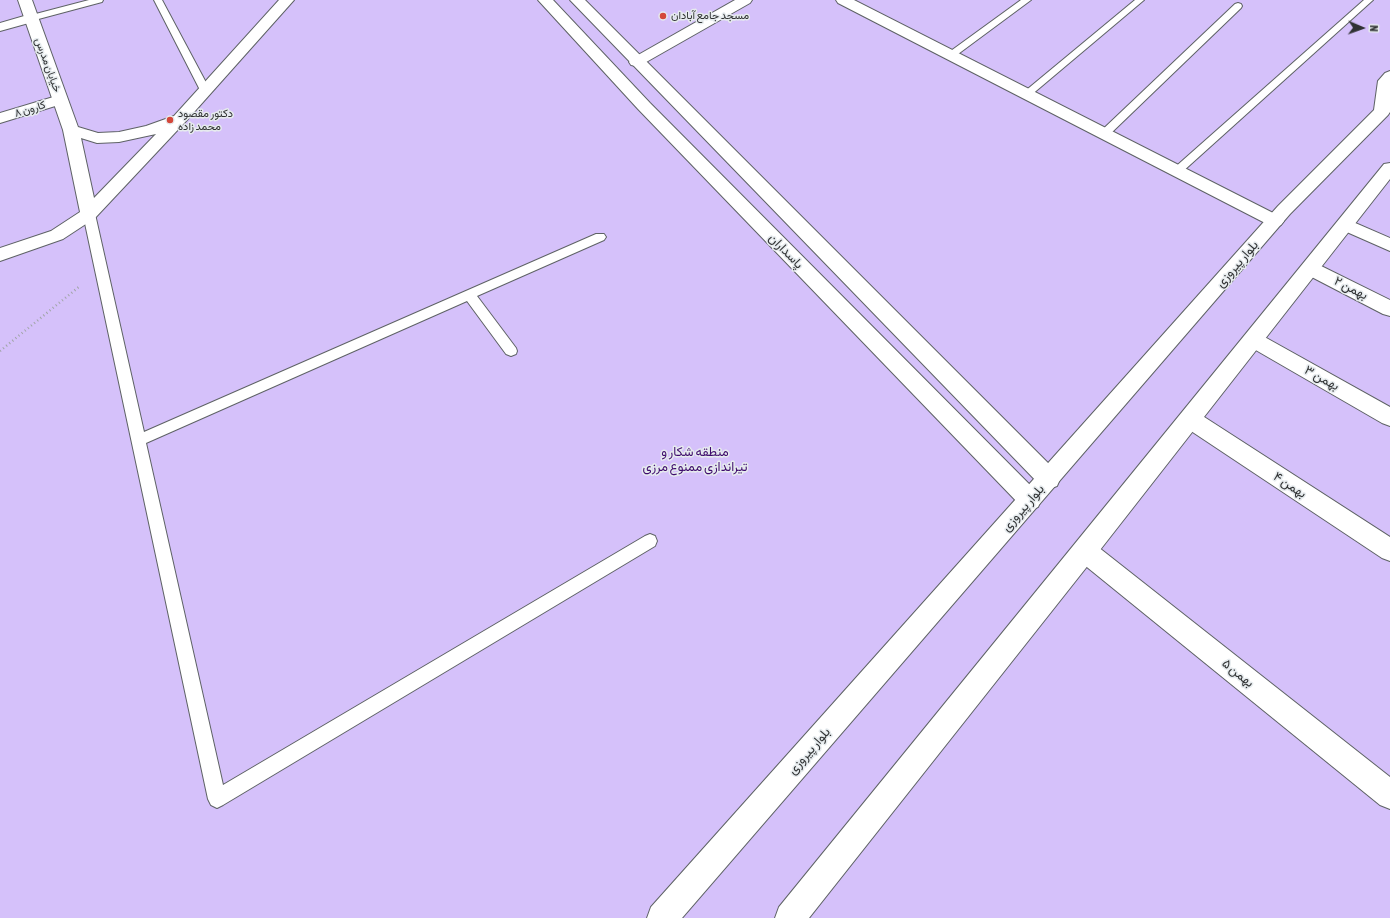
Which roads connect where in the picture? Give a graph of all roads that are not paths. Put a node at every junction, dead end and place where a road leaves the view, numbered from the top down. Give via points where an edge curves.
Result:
1 (25, 0) edge
2 (99, 0) edge
3 (158, 0) edge
4 (287, 0) edge
5 (545, 0) edge
6 (577, 0) edge
7 (745, 0) edge
8 (844, 0) edge
9 (1027, 0) edge
10 (1140, 0) edge
11 (1369, 0) edge
12 (1238, 6) dead end
13 (31, 18) junction
14 (0, 27) edge
15 (951, 55) junction
16 (636, 62) junction
17 (1390, 76) edge
18 (205, 90) junction
19 (1027, 94) junction
20 (60, 100) junction
21 (1386, 108) edge
22 (181, 117) junction
23 (0, 118) edge
24 (71, 130) junction
25 (1104, 134) junction
26 (1390, 168) edge
27 (1177, 171) junction
28 (89, 214) junction
29 (1275, 221) junction
30 (1346, 225) junction
31 (600, 237) dead end
32 (1390, 245) edge
33 (0, 255) edge
34 (1311, 268) junction
35 (470, 295) junction
36 (1390, 309) edge
37 (1254, 340) junction
38 (510, 351) dead end
39 (1390, 417) edge
40 (1190, 419) junction
41 (139, 440) junction
42 (1049, 479) junction
43 (1030, 500) junction
44 (650, 541) dead end
45 (1390, 550) edge
46 (1085, 551) junction
47 (1390, 796) edge
48 (662, 918) edge
49 (790, 918) edge

1 - 13 street, خیابان مدرس
2 - 13 lane
3 - 18 lane
4 - 18 street
5 - 43 street, پاسداران via 644,106
6 - 16 street, پاسداران
7 - 16 street
8 - 15 street
9 - 15 lane
10 - 19 lane
11 - 27 lane
12 - 25 lane
13 - 14 street
13 - 20 street, خیابان مدرس
15 - 19 street
16 - 42 street, پاسداران
17 - 21 street via 1386,81
18 - 22 street
19 - 25 street
20 - 23 street, کارون ۸
20 - 24 street, خیابان مدرس
21 - 29 street, بلوار پیروزی
22 - 24 street via 151,130 119,137 98,138
22 - 28 street
24 - 28 street, خیابان مدرس
25 - 27 street
26 - 30 street
27 - 29 street
28 - 33 street via 56,235
28 - 41 lane
29 - 42 street, بلوار پیروزی
30 - 32 street
30 - 34 street
31 - 35 lane
34 - 36 street, بهمن ۲
34 - 37 street
35 - 38 lane
35 - 41 lane
37 - 39 street, بهمن ۳
37 - 40 street
40 - 45 street, بهمن ۴
40 - 46 street
41 - 44 lane via 217,799
42 - 43 street, بلوار پیروزی
43 - 48 street, بلوار پیروزی
46 - 47 street, بهمن ۵
46 - 49 street

